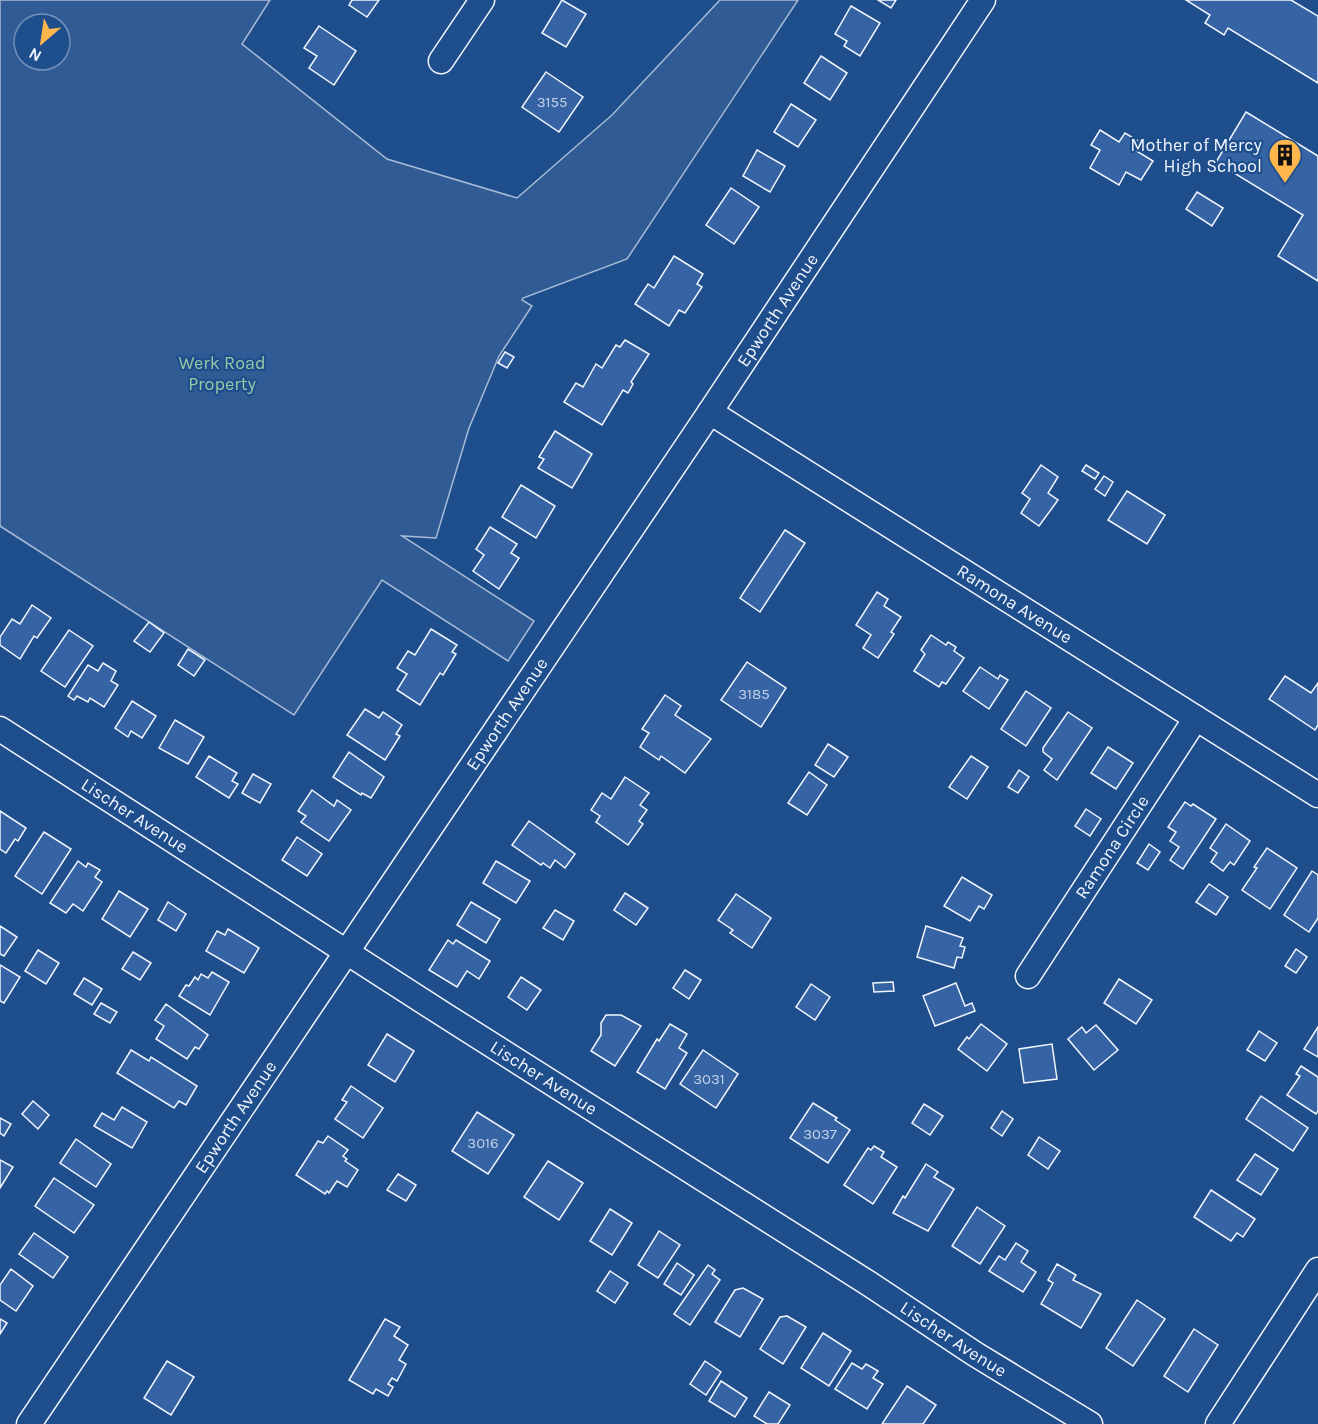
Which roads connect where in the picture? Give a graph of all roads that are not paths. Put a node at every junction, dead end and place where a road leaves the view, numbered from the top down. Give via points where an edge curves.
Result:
1 (482, 0) edge
2 (983, 0) edge
3 (441, 61) dead end
4 (710, 412) junction
5 (1196, 718) junction
6 (0, 729) edge
7 (1318, 795) edge
8 (346, 952) junction
9 (1028, 976) dead end
10 (1318, 1270) edge
11 (29, 1424) edge
12 (1090, 1424) edge
13 (1218, 1424) edge

1 - 3 street
2 - 4 street, Epworth Avenue
4 - 5 street, Ramona Avenue
4 - 8 street, Epworth Avenue
5 - 7 street, Ramona Avenue
5 - 9 street, Ramona Circle
6 - 8 street, Lischer Avenue
8 - 11 street, Epworth Avenue
8 - 12 street, Lischer Avenue
10 - 13 street

